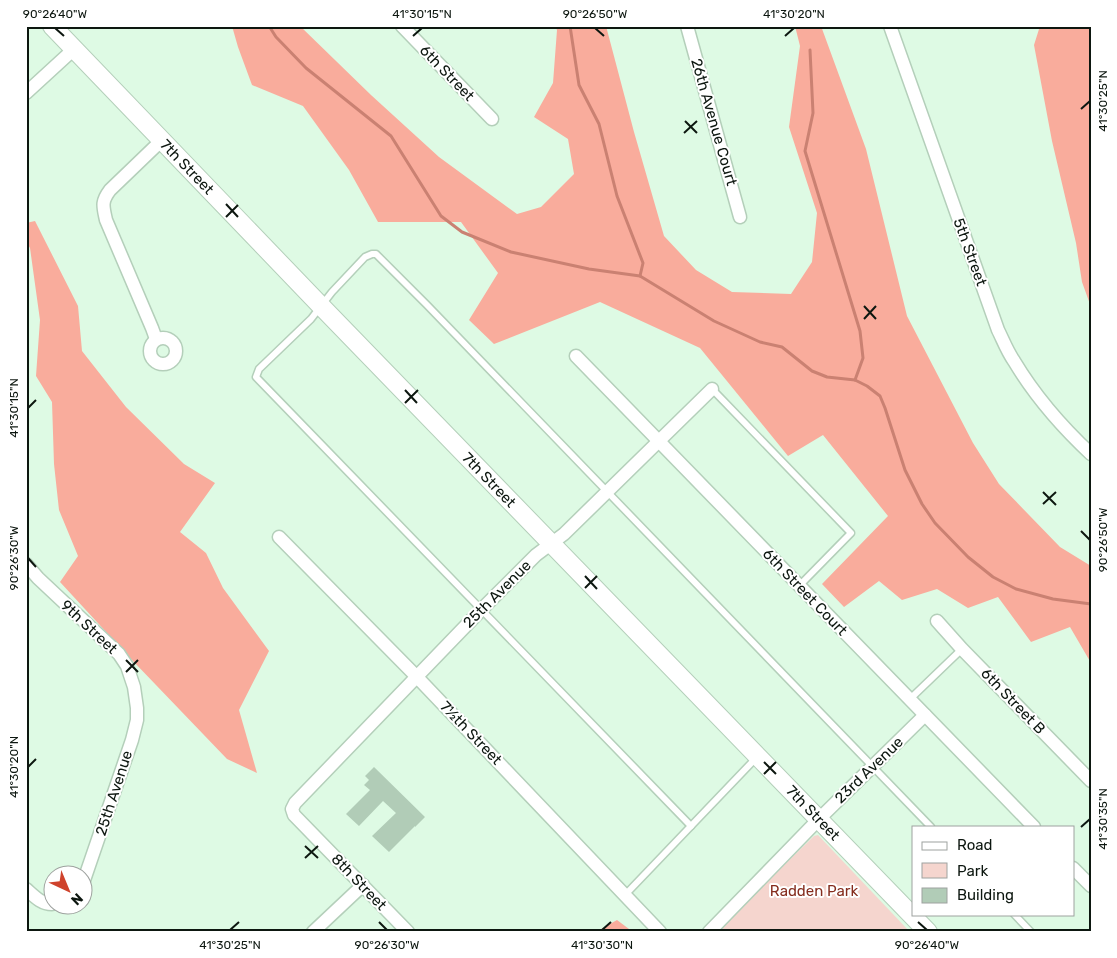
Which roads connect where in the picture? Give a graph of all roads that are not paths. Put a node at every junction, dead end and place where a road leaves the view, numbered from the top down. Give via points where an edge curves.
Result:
1 (52, 26) edge
2 (402, 26) edge
3 (687, 26) edge
4 (890, 26) edge
5 (74, 49) junction
6 (26, 93) edge
7 (492, 119) dead end
8 (162, 140) junction
9 (740, 217) dead end
10 (321, 306) junction
11 (156, 340) dead end
12 (576, 356) dead end
13 (712, 389) joint
14 (658, 440) junction
15 (1091, 454) edge
16 (606, 492) junction
17 (278, 537) dead end
18 (551, 543) junction
19 (26, 564) edge
20 (799, 586) junction
21 (481, 610) junction
22 (936, 621) dead end
23 (962, 649) junction
24 (416, 676) junction
25 (136, 698) joint
26 (910, 699) junction
27 (925, 715) junction
28 (758, 756) junction
29 (873, 766) junction
30 (1091, 781) edge
31 (292, 809) joint
32 (819, 819) junction
33 (691, 826) junction
34 (929, 826) edge
35 (1033, 826) edge
36 (89, 866) edge
37 (1074, 869) edge
38 (363, 885) junction
39 (1091, 886) edge
40 (26, 889) edge
41 (625, 895) junction
42 (42, 901) edge
43 (912, 915) edge
44 (913, 916) edge
45 (1016, 916) edge
46 (312, 932) edge
47 (408, 932) edge
48 (660, 932) edge
49 (709, 932) edge
50 (928, 932) edge
51 (1031, 932) edge

1 - 5 main road, 7th Street
2 - 7 street, 6th Street
3 - 9 street, 26th Avenue Court
4 - 15 street, 5th Street via 998,330 1012,359 1041,402
5 - 6 street
5 - 8 main road, 7th Street
8 - 10 main road, 7th Street
8 - 11 street via 110,190 103,202 106,220
10 - 16 lane via 365,258 376,254
10 - 18 main road, 7th Street
10 - 21 lane via 259,369 256,377
12 - 14 street, 6th Street Court
13 - 14 street, 25th Avenue
13 - 20 lane via 851,533
14 - 16 street, 25th Avenue
14 - 20 street, 6th Street Court
16 - 18 street, 25th Avenue
16 - 29 lane
17 - 24 street, 7½th Street
18 - 21 street, 25th Avenue
18 - 28 main road, 7th Street
19 - 25 street, 9th Street via 119,654 127,666
20 - 26 street, 6th Street Court
21 - 24 street, 25th Avenue
21 - 33 lane
22 - 23 street, 6th Street B
23 - 26 lane
23 - 30 street, 6th Street B
24 - 31 street, 25th Avenue via 300,796
24 - 41 street, 7½th Street
25 - 36 street, 25th Avenue via 137,720 132,740
26 - 27 street, 6th Street Court
27 - 29 street, 23rd Avenue
27 - 35 street, 6th Street Court
28 - 32 main road, 7th Street
28 - 33 lane
29 - 32 street, 23rd Avenue
29 - 34 lane
31 - 38 street, 8th Street via 294,815
32 - 43 main road, 7th Street
32 - 49 street, 23rd Avenue
33 - 41 lane
37 - 39 street
38 - 46 street
38 - 47 street, 8th Street
40 - 42 street
41 - 48 street, 7½th Street
44 - 50 main road, 7th Street
45 - 51 lane

